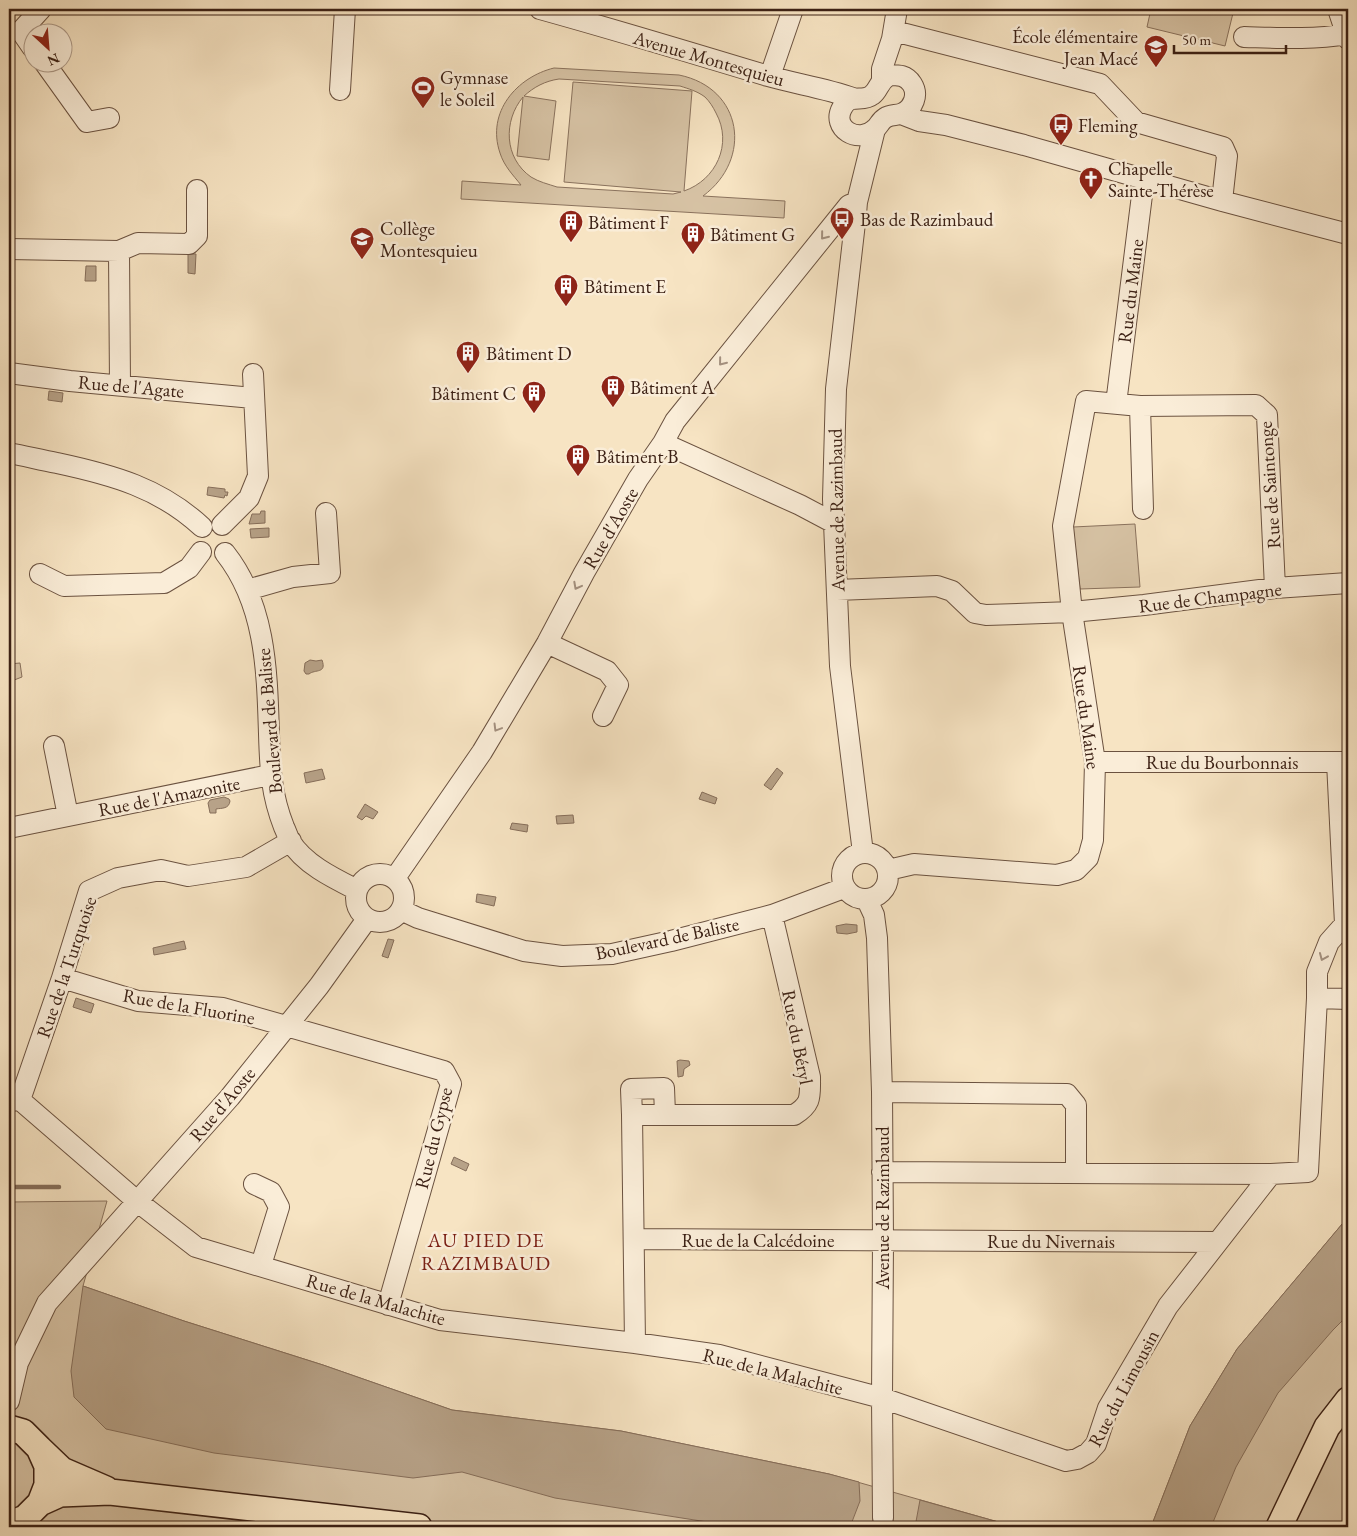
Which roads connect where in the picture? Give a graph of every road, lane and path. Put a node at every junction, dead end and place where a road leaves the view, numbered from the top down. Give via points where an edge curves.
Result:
1 (41, 9) edge
2 (345, 9) edge
3 (540, 9) edge
4 (793, 9) edge
5 (897, 9) edge
6 (1338, 9) edge
7 (21, 35) edge
8 (893, 35) junction
9 (1348, 36) edge
10 (1244, 37) dead end
11 (51, 72) edge
12 (770, 76) junction
13 (902, 76) junction
14 (882, 80) junction
15 (340, 90) dead end
16 (916, 96) junction
17 (847, 103) junction
18 (901, 114) junction
19 (109, 118) dead end
20 (946, 125) junction
21 (875, 129) junction
22 (856, 136) junction
23 (866, 168) junction
24 (1144, 179) junction
25 (197, 190) dead end
26 (1222, 201) junction
27 (857, 202) junction
28 (1348, 234) edge
29 (9, 250) edge
30 (119, 251) junction
31 (9, 374) edge
32 (252, 374) dead end
33 (120, 384) junction
34 (253, 398) junction
35 (1086, 401) joint
36 (1116, 404) junction
37 (1140, 406) junction
38 (663, 443) junction
39 (9, 453) edge
40 (833, 499) junction
41 (800, 505) junction
42 (1143, 509) dead end
43 (326, 513) dead end
44 (834, 523) junction
45 (222, 526) junction
46 (202, 527) junction
47 (200, 552) junction
48 (224, 553) junction
49 (40, 574) dead end
50 (1348, 583) edge
51 (1274, 588) junction
52 (247, 590) junction
53 (837, 590) junction
54 (1072, 612) junction
55 (547, 643) junction
56 (603, 716) dead end
57 (54, 746) dead end
58 (1095, 762) junction
59 (1342, 762) edge
60 (270, 775) junction
61 (68, 816) junction
62 (9, 828) edge
63 (290, 841) junction
64 (863, 853) junction
65 (888, 870) junction
66 (395, 878) junction
67 (844, 888) junction
68 (357, 890) junction
69 (867, 900) junction
70 (401, 910) junction
71 (772, 915) junction
72 (367, 919) junction
73 (1347, 928) edge
74 (62, 978) junction
75 (1317, 998) junction
76 (1348, 999) edge
77 (287, 1026) junction
78 (882, 1092) junction
79 (14, 1100) edge
80 (882, 1172) junction
81 (1076, 1172) junction
82 (1271, 1174) junction
83 (254, 1184) dead end
84 (138, 1202) junction
85 (634, 1239) junction
86 (883, 1241) junction
87 (1218, 1242) junction
88 (261, 1265) junction
89 (388, 1305) junction
90 (635, 1343) junction
91 (882, 1398) junction
92 (9, 1400) edge
93 (1348, 1400) edge
94 (9, 1428) edge
95 (39, 1448) junction
96 (110, 1492) junction
97 (40, 1503) junction
98 (883, 1518) dead end
99 (1283, 1521) edge
100 (9, 1524) edge
101 (419, 1527) edge

1 - 7 street
2 - 15 street
3 - 12 street, Avenue Montesquieu
4 - 12 street
5 - 8 street
6 - 9 street
8 - 13 street via 895,66
8 - 14 street via 882,69
8 - 26 street via 1100,84 1136,122 1223,147 1227,156
9 - 10 street via 1303,39
11 - 19 street via 87,122
12 - 17 street, Avenue Montesquieu via 837,92
13 - 14 street via 889,76
13 - 16 street via 914,86
14 - 17 street via 873,95
16 - 18 street via 911,107
16 - 20 street via 928,112
17 - 22 street via 840,120 844,129
18 - 20 street
18 - 21 street via 882,119
20 - 24 street
21 - 22 street via 865,136
21 - 23 street, Avenue de Razimbaud
22 - 23 street
23 - 27 street, Avenue de Razimbaud
24 - 26 street
24 - 36 street, Rue du Maine
25 - 30 street via 197,236 188,244 138,243
26 - 28 street
27 -> 38 street, Rue d'Aoste via 849,205 675,421
27 - 40 street, Avenue de Razimbaud via 836,389
29 - 30 street
30 - 33 street
31 - 33 street, Rue de l'Agate
32 - 34 street
33 - 34 street, Rue de l'Agate
34 - 45 street via 258,476 249,498
35 - 36 street, Rue de Saintonge
35 - 54 street, Rue du Maine via 1063,526
36 - 37 street, Rue de Saintonge
37 - 42 street
37 - 51 street, Rue de Saintonge via 1256,405 1267,415
38 - 41 street
38 -> 55 street, Rue d'Aoste via 584,573
39 - 46 street via 95,471 144,488 186,512
40 - 41 street
40 - 44 street, Avenue de Razimbaud
41 - 44 street
43 - 52 street via 330,573 293,577
44 - 53 street, Avenue de Razimbaud
45 - 46 street via 215,523
45 - 48 street via 230,535
46 - 47 street via 196,539
47 - 48 street via 212,557
47 - 49 street via 190,568 164,583 64,586
48 - 52 street, Boulevard de Baliste
50 - 51 street, Rue de Champagne
51 - 54 street, Rue de Champagne
52 - 60 street, Boulevard de Baliste via 265,655
53 - 54 street, Rue de Champagne via 937,586 952,591 976,613 986,615
53 - 64 street, Avenue de Razimbaud via 840,666
54 - 58 street, Rue du Maine
55 - 56 street via 607,671 618,685
55 -> 66 street, Rue d'Aoste via 482,752
57 - 61 street
58 - 59 street, Rue du Bourbonnais
58 - 65 street, Rue du Maine via 1093,840 1088,858 1076,870 1057,875 914,864
59 - 73 street
60 - 61 street, Rue de l'Amazonite
60 - 63 street, Boulevard de Baliste via 278,812
61 - 62 street, Rue de l'Amazonite
63 - 68 street, Boulevard de Baliste via 320,870
63 - 74 street, Rue de la Turquoise via 246,866 188,876 161,870 118,878 89,891
64 - 65 street via 876,855
64 - 67 street via 849,859 844,866
65 - 69 street via 882,893
66 - 68 street via 373,874
66 - 70 street via 404,896
67 - 69 street via 854,897
67 - 71 street, Boulevard de Baliste
68 - 72 street via 356,906
69 - 78 street, Avenue de Razimbaud via 874,915 877,938
70 - 71 street, Boulevard de Baliste via 524,951 562,956 612,954
70 - 72 street via 390,920 374,922
71 - 85 street, Rue du Béryl via 810,1077 809,1101 794,1115 632,1115
72 - 77 street, Rue d'Aoste
73 -> 75 street via 1329,942 1317,972
74 - 77 street, Rue de la Fluorine via 138,1001 223,1008
74 - 79 street, Rue de la Turquoise
75 - 76 street
75 - 82 street via 1308,1172
77 - 84 street, Rue d'Aoste
77 - 89 street, Rue du Gypse via 444,1071 451,1084
78 - 80 street, Avenue de Razimbaud
78 - 81 street via 1067,1094 1076,1104
79 - 84 street, Rue de la Malachite
80 - 81 street
80 - 86 street, Avenue de Razimbaud
81 - 82 street
82 - 87 street, Rue du Limousin
83 - 88 street via 270,1192 278,1207
84 - 88 street, Rue de la Malachite via 196,1247
84 - 92 street, Rue d'Aoste via 47,1303 18,1363
85 - 86 street, Rue de la Calcédoine
85 - 90 street, Rue du Béryl
86 - 87 street, Rue du Nivernais
86 - 91 street, Avenue de Razimbaud
87 - 91 street, Rue du Limousin via 1168,1306 1108,1408 1096,1444 1077,1459 1066,1460
88 - 89 street, Rue de la Malachite
89 - 90 street, Rue de la Malachite via 440,1320
90 - 91 street, Rue de la Malachite via 719,1355
91 - 98 street, Avenue de Razimbaud
93 - 99 main road via 1327,1427
94 - 95 main road via 23,1432
95 - 96 main road via 62,1470
95 - 97 main road via 47,1466 47,1485
96 - 97 main road via 60,1494
96 - 101 main road
97 - 100 main road via 25,1518

